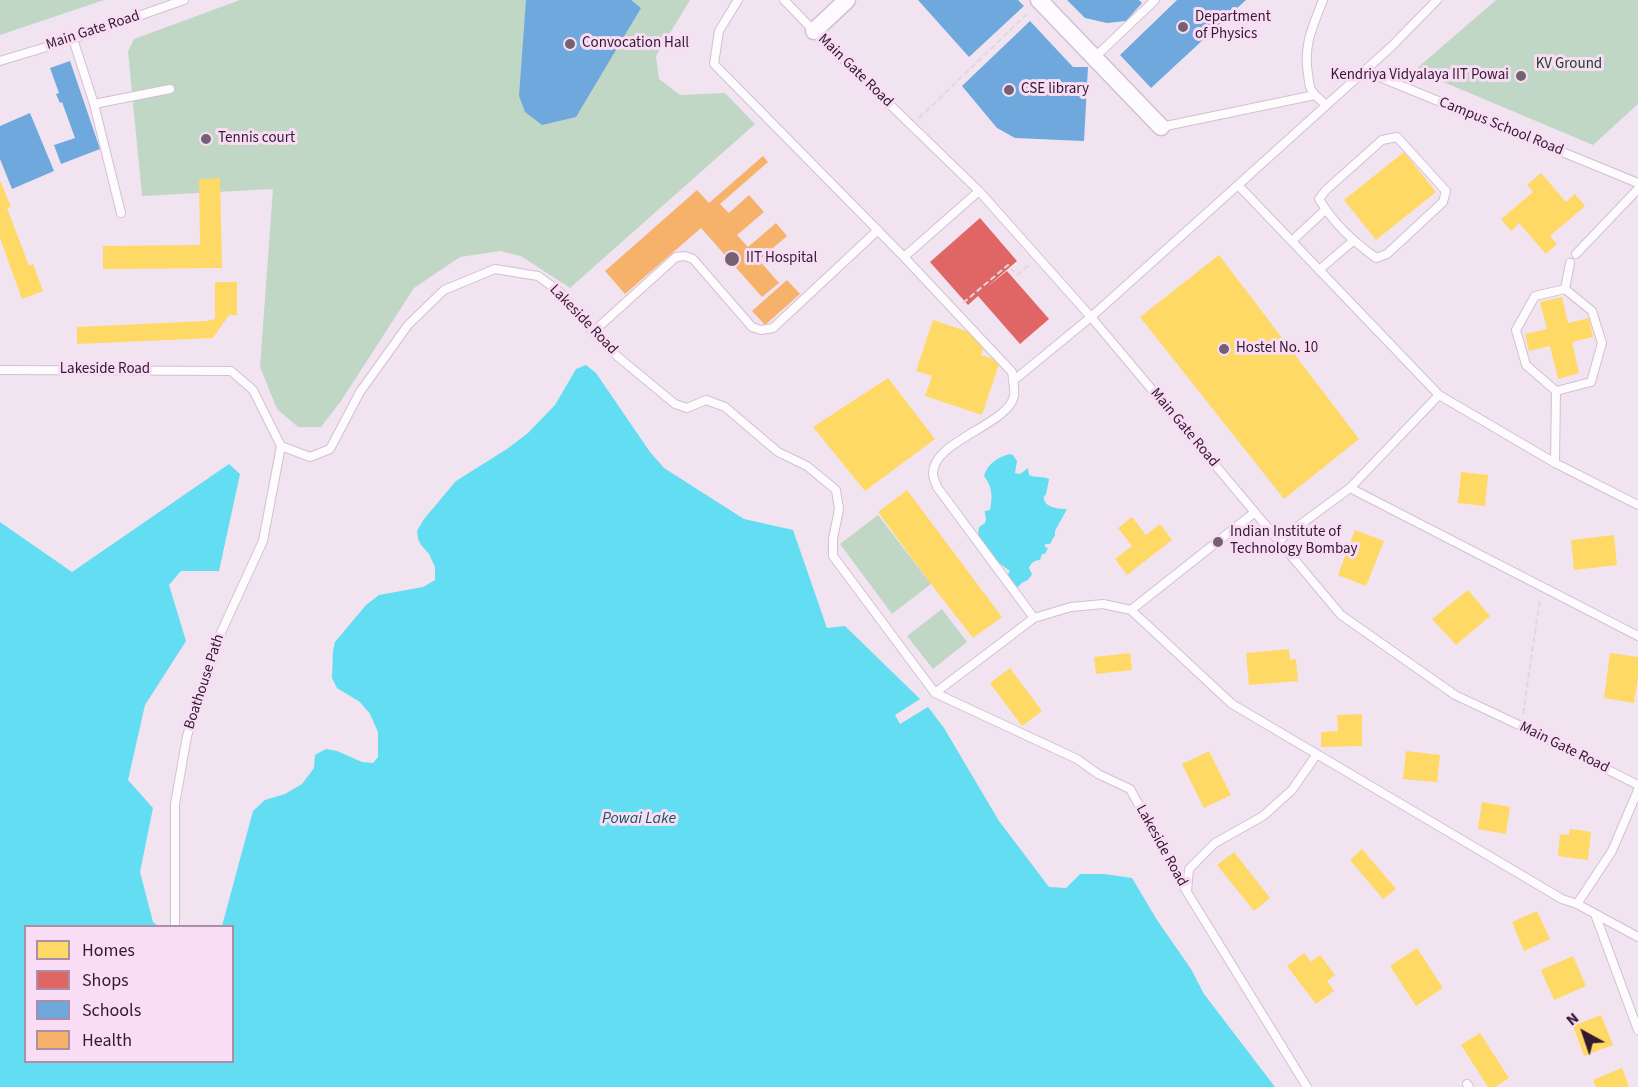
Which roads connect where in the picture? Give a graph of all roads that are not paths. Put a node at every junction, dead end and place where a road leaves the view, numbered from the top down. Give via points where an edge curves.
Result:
1 (184, 0) edge
2 (738, 0) edge
3 (784, 0) edge
4 (847, 0) edge
5 (1155, 0) edge
6 (1323, 0) edge
7 (1437, 0) edge
8 (1040, 1) edge
9 (814, 31) junction
10 (73, 39) junction
11 (1094, 58) junction
12 (0, 61) edge
13 (1365, 70) junction
14 (170, 89) dead end
15 (1315, 95) junction
16 (94, 104) junction
17 (1326, 105) junction
18 (1161, 127) joint
19 (1638, 183) edge
20 (1238, 185) junction
21 (1638, 189) edge
22 (979, 191) junction
23 (1325, 210) junction
24 (121, 213) dead end
25 (878, 231) junction
26 (1292, 241) junction
27 (1353, 241) junction
28 (1576, 254) dead end
29 (904, 257) junction
30 (1570, 263) dead end
31 (1319, 270) junction
32 (1565, 289) junction
33 (1091, 317) junction
34 (593, 332) junction
35 (0, 370) edge
36 (1013, 381) junction
37 (1556, 391) junction
38 (1439, 394) junction
39 (280, 446) junction
40 (1555, 463) junction
41 (1350, 488) junction
42 (1638, 505) edge
43 (1255, 512) junction
44 (1278, 541) junction
45 (1131, 610) junction
46 (1034, 618) junction
47 (1638, 636) edge
48 (935, 693) junction
49 (1317, 754) junction
50 (1638, 785) edge
51 (1638, 790) edge
52 (1186, 892) junction
53 (1577, 904) junction
54 (1595, 914) junction
55 (175, 925) edge
56 (1638, 937) edge
57 (1638, 1030) edge
58 (1307, 1087) edge

1 - 10 lane, Main Gate Road
2 - 25 lane via 718,32 714,64
3 - 9 lane, Main Gate Road
4 - 9 street
5 - 11 lane
6 - 15 lane via 1305,57 1310,90
7 - 13 lane
8 - 11 street
9 - 22 lane, Main Gate Road
10 - 12 lane, Main Gate Road
10 - 16 lane
11 - 18 street
13 - 17 lane
13 - 19 lane, Campus School Road
14 - 16 lane
15 - 17 lane
15 - 18 lane
16 - 24 lane
17 - 20 lane
20 - 26 lane
20 - 33 lane
21 - 28 lane
22 - 29 lane
22 - 33 lane, Main Gate Road
23 - 26 lane
23 - 27 lane
23 - 27 lane via 1319,200 1326,190 1382,140 1397,137 1446,191 1443,202 1386,254 1376,258
25 - 29 lane
25 - 34 lane via 773,328 752,327 693,260 685,256 676,258
26 - 31 lane
27 - 31 lane
29 - 36 lane via 1012,372
30 - 32 lane
31 - 38 lane
32 - 37 lane via 1592,311 1602,343 1591,382
32 - 37 lane via 1535,296 1516,330 1526,366
33 - 36 lane
33 - 43 lane, Main Gate Road
34 - 39 lane, Lakeside Road via 560,292 538,276 495,269 444,290 408,326 360,392 330,449 310,458
34 - 48 lane, Lakeside Road via 675,404 687,408 706,400 725,407 778,452 807,465 836,490 839,508 832,539 833,556
35 - 39 lane, Lakeside Road via 231,371 252,390
36 - 46 lane via 1014,396 1004,413 944,453 932,475
37 - 40 lane
38 - 40 lane
38 - 41 lane
39 - 55 lane, Boathouse Path via 263,541 218,639 188,736 175,804
40 - 42 lane
41 - 44 lane
41 - 47 lane
43 - 44 lane, Main Gate Road
43 - 45 lane
44 - 50 lane, Main Gate Road via 1341,615 1455,695
45 - 46 lane via 1103,604 1071,607
45 - 49 lane via 1232,704
46 - 48 lane
48 - 52 lane, Lakeside Road via 1077,759 1130,789
49 - 52 lane via 1292,790 1263,816 1215,843 1189,869
49 - 53 lane via 1562,899
51 - 53 lane via 1612,851
52 - 58 lane, Lakeside Road
53 - 54 lane
54 - 56 lane
54 - 57 lane

